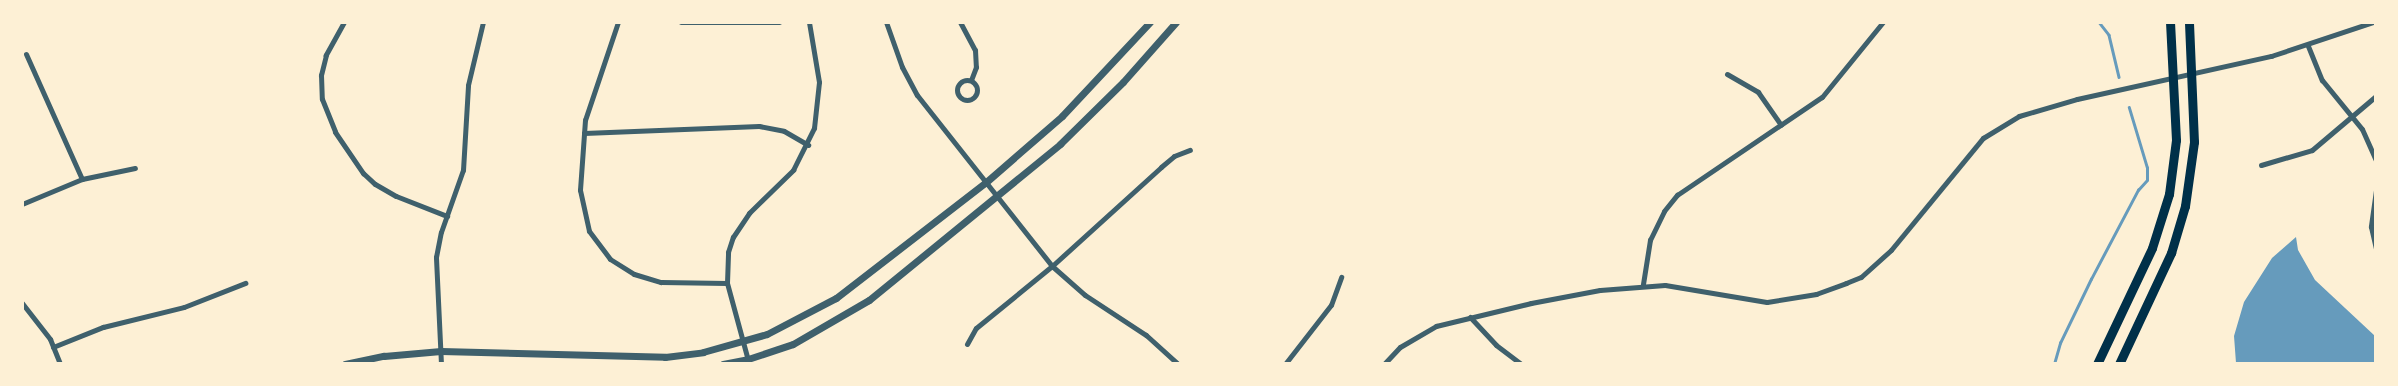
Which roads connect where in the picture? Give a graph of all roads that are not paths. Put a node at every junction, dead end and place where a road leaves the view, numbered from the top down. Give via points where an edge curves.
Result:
1 (344, 22) edge
2 (483, 22) edge
3 (618, 22) edge
4 (681, 22) edge
5 (779, 22) edge
6 (810, 22) edge
7 (886, 22) edge
8 (960, 22) edge
9 (1150, 22) edge
10 (1176, 22) edge
11 (1883, 22) edge
12 (2170, 22) edge
13 (2189, 22) edge
14 (2373, 22) edge
15 (2308, 46) junction
16 (26, 54) dead end
17 (1727, 74) dead end
18 (2192, 74) junction
19 (2174, 78) junction
20 (971, 80) junction
21 (2376, 96) edge
22 (2352, 116) junction
23 (1781, 125) junction
24 (584, 133) junction
25 (808, 144) junction
26 (1190, 150) dead end
27 (2376, 161) edge
28 (2262, 165) dead end
29 (135, 168) dead end
30 (82, 179) junction
31 (985, 183) junction
32 (2376, 190) edge
33 (997, 198) junction
34 (22, 204) edge
35 (447, 216) junction
36 (2376, 249) edge
37 (1052, 266) junction
38 (1342, 277) dead end
39 (245, 282) dead end
40 (727, 283) junction
41 (1643, 284) junction
42 (22, 302) edge
43 (1470, 317) junction
44 (744, 342) junction
45 (967, 344) dead end
46 (53, 347) junction
47 (441, 351) junction
48 (749, 361) edge
49 (60, 364) edge
50 (345, 364) edge
51 (441, 364) edge
52 (723, 364) edge
53 (1178, 364) edge
54 (1286, 364) edge
55 (1384, 364) edge
56 (1521, 364) edge
57 (2097, 364) edge
58 (2118, 364) edge

1 - 35 street via 326,55 321,75 322,99 330,124 356,164 374,184
2 - 35 street via 468,86 463,170
3 - 24 street via 586,109
4 - 5 street
6 - 25 street via 820,92
7 - 31 street via 902,67 918,95
8 - 20 street via 975,50 976,67
9 - 31 street via 1075,103
10 - 33 street via 1096,110
11 - 23 street via 1822,97
12 - 19 main road
13 - 18 main road
14 - 15 street
15 - 18 street
15 - 22 street via 2322,80
16 - 30 street
17 - 23 street via 1758,92
18 - 19 street
18 - 58 main road via 2193,160 2179,231
19 - 41 street via 2030,112 1993,131 1972,150 1891,250 1861,277 1846,284 1816,294 1767,302
19 - 57 main road via 2176,140 2169,194 2152,248
20 - 20 street via 958,84 956,91 962,99 970,100 976,96 976,85
21 - 22 street
22 - 27 street via 2370,143
22 - 28 street via 2305,154
23 - 41 street via 1677,196 1664,211 1650,240
24 - 25 street via 759,126 784,131
24 - 40 street via 581,206 589,231 610,259 647,279
25 - 40 street via 793,170 740,224 728,252
26 - 37 street via 1161,166
29 - 30 street
30 - 34 street
31 - 33 street
31 - 44 street via 823,307
32 - 36 street via 2372,227
33 - 37 street
33 - 48 street via 842,318 793,344
35 - 47 street via 436,257
37 - 45 street via 976,328
37 - 53 street via 1085,295 1146,335
38 - 54 street via 1331,305
39 - 46 street via 184,308 103,327
40 - 44 street
41 - 43 street via 1540,301
42 - 46 street via 34,314
43 - 55 street via 1427,330 1400,347
43 - 56 street via 1490,339
44 - 47 street via 703,352 640,358
44 - 48 street
46 - 49 street
47 - 50 street via 384,356
47 - 51 street
48 - 52 street

